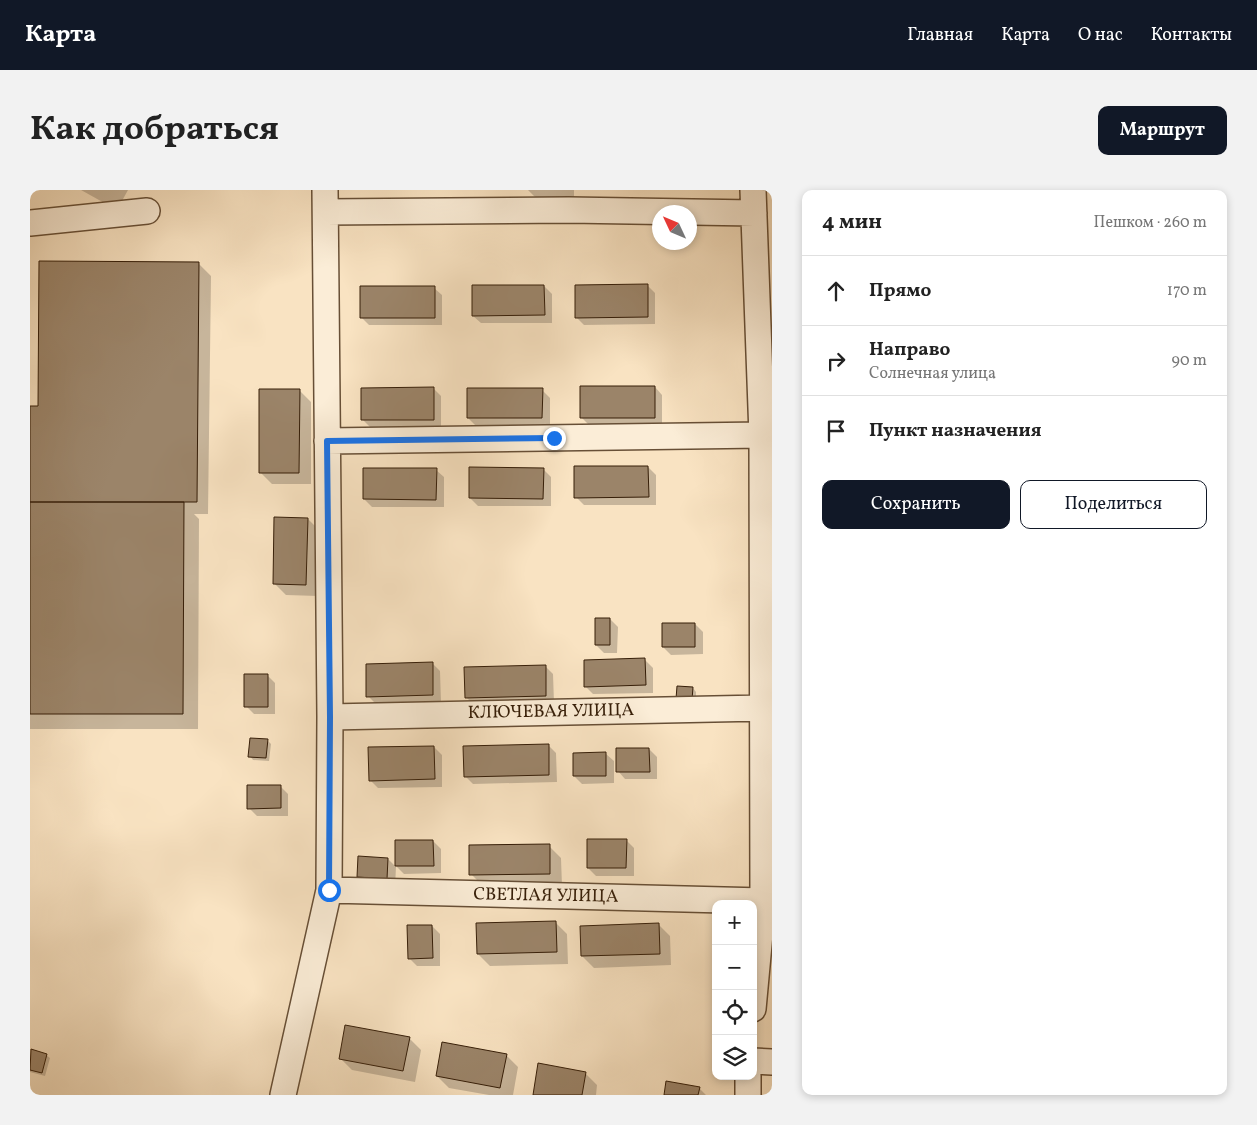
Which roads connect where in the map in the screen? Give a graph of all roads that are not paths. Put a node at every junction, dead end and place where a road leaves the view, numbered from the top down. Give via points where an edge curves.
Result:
1 (326, 201) edge
2 (754, 201) edge
3 (147, 211) dead end
4 (30, 223) edge
5 (762, 435) junction
6 (327, 441) junction
7 (767, 707) edge
8 (330, 717) junction
9 (766, 885) edge
10 (329, 890) junction
11 (755, 990) edge
12 (757, 1061) edge
13 (772, 1062) edge
14 (748, 1080) edge
15 (284, 1095) edge
16 (748, 1095) edge

1 - 2 street via 569,210
1 - 6 street
2 - 5 street
3 - 4 street
5 - 6 street
5 - 7 street
6 - 8 street
7 - 8 street, КЛЮЧЕВАЯ УЛИЦА
7 - 9 street
8 - 10 street
9 - 10 street, СВЕТЛАЯ УЛИЦА
9 - 11 street
10 - 15 street
12 - 13 street
14 - 16 street

